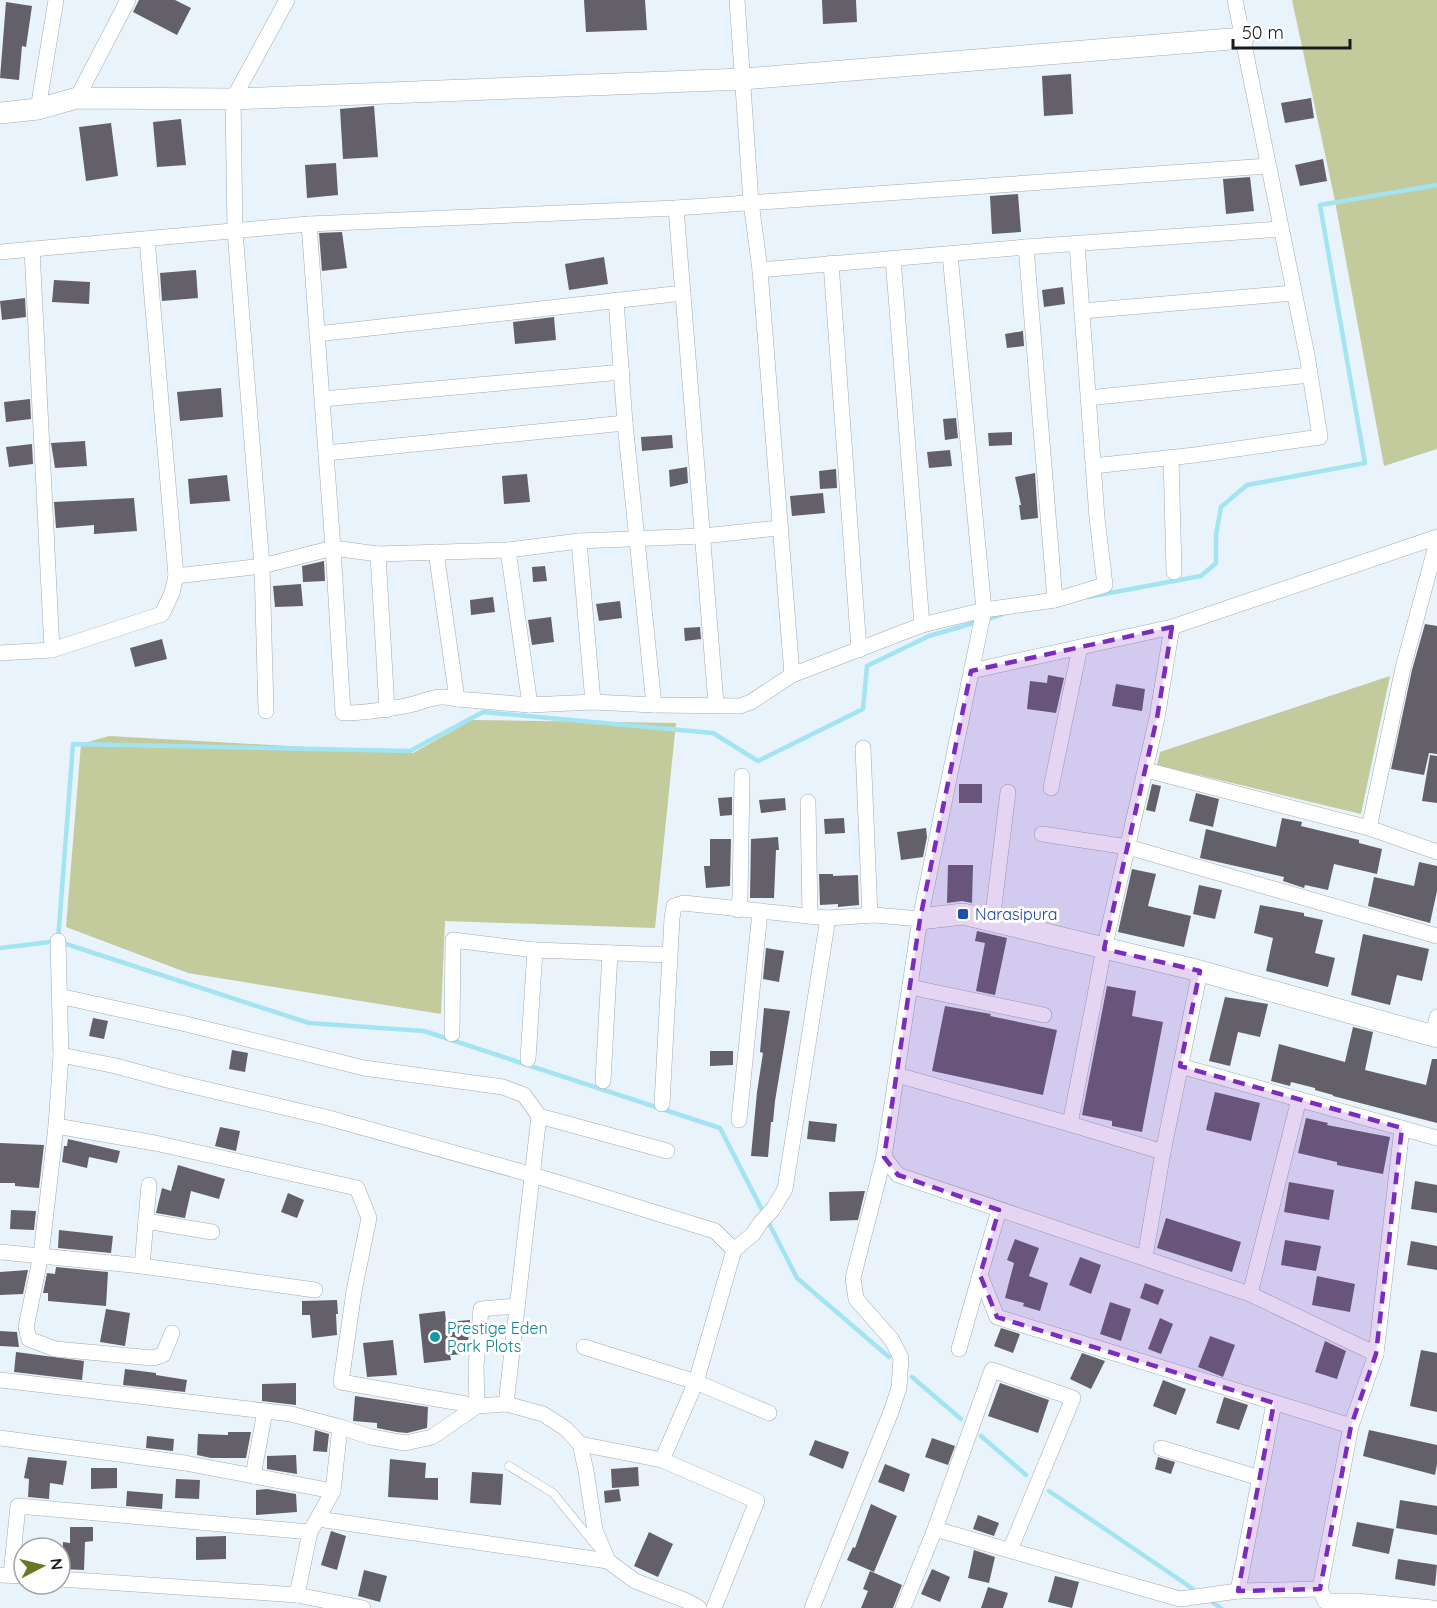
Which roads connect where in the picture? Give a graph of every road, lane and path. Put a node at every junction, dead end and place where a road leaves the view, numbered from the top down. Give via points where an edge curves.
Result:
1 (56, 0) edge
2 (128, 0) edge
3 (287, 0) edge
4 (737, 0) edge
5 (1235, 0) edge
6 (1243, 38) junction
7 (743, 79) junction
8 (77, 98) junction
9 (234, 99) junction
10 (38, 109) junction
11 (0, 113) edge
12 (1268, 166) junction
13 (751, 202) junction
14 (676, 208) junction
15 (309, 224) junction
16 (1281, 229) junction
17 (235, 231) junction
18 (147, 239) junction
19 (1077, 244) junction
20 (1026, 247) junction
21 (32, 249) junction
22 (0, 252) edge
23 (950, 254) junction
24 (893, 258) junction
25 (831, 263) junction
26 (759, 270) junction
27 (683, 293) junction
28 (1294, 293) junction
29 (616, 300) junction
30 (1082, 311) junction
31 (317, 334) junction
32 (622, 372) junction
33 (1310, 375) junction
34 (1088, 398) junction
35 (323, 399) junction
36 (625, 423) junction
37 (326, 453) junction
38 (1171, 458) junction
39 (1093, 466) junction
40 (779, 528) junction
41 (703, 536) junction
42 (637, 539) junction
43 (1437, 539) edge
44 (579, 541) junction
45 (333, 548) junction
46 (508, 550) junction
47 (436, 552) junction
48 (378, 554) junction
49 (262, 566) junction
50 (1174, 572) dead end
51 (176, 576) junction
52 (1055, 600) junction
53 (984, 612) junction
54 (922, 625) junction
55 (1172, 627) junction
56 (1080, 647) junction
57 (52, 650) junction
58 (859, 650) junction
59 (0, 653) edge
60 (972, 667) junction
61 (792, 675) junction
62 (457, 699) junction
63 (593, 702) junction
64 (716, 704) junction
65 (530, 705) junction
66 (654, 705) junction
67 (387, 710) junction
68 (266, 711) dead end
69 (863, 748) dead end
70 (1146, 770) junction
71 (742, 776) dead end
72 (1051, 788) dead end
73 (1008, 792) dead end
74 (807, 801) dead end
75 (1369, 828) junction
76 (1042, 834) dead end
77 (1128, 846) junction
78 (1437, 852) edge
79 (738, 910) junction
80 (760, 912) junction
81 (870, 915) junction
82 (810, 916) junction
83 (828, 918) junction
84 (920, 919) junction
85 (992, 921) junction
86 (1437, 936) edge
87 (58, 941) dead end
88 (1104, 949) junction
89 (535, 950) junction
90 (610, 953) junction
91 (670, 956) junction
92 (1200, 971) junction
93 (910, 987) junction
94 (59, 996) junction
95 (1044, 1015) dead end
96 (1436, 1030) edge
97 (452, 1035) dead end
98 (61, 1055) junction
99 (528, 1059) dead end
100 (1180, 1066) junction
101 (897, 1075) junction
102 (603, 1081) dead end
103 (1299, 1099) junction
104 (662, 1104) dead end
105 (539, 1116) junction
106 (739, 1120) dead end
107 (1070, 1124) junction
108 (56, 1126) junction
109 (1402, 1128) junction
110 (1437, 1138) edge
111 (667, 1151) dead end
112 (1163, 1152) junction
113 (884, 1157) junction
114 (533, 1175) junction
115 (149, 1185) dead end
116 (999, 1210) junction
117 (146, 1221) junction
118 (213, 1232) dead end
119 (734, 1250) junction
120 (0, 1252) edge
121 (41, 1255) junction
122 (1145, 1257) junction
123 (142, 1266) junction
124 (980, 1275) junction
125 (315, 1290) dead end
126 (1250, 1294) junction
127 (517, 1306) junction
128 (172, 1333) dead end
129 (584, 1347) dead end
130 (959, 1349) dead end
131 (1376, 1354) junction
132 (0, 1380) edge
133 (696, 1382) junction
134 (1274, 1403) junction
135 (506, 1404) junction
136 (477, 1406) junction
137 (265, 1412) junction
138 (769, 1413) dead end
139 (1351, 1426) junction
140 (340, 1427) junction
141 (0, 1438) edge
142 (580, 1444) junction
143 (1161, 1448) dead end
144 (662, 1460) junction
145 (508, 1466) dead end
146 (253, 1476) junction
147 (1260, 1478) junction
148 (333, 1491) junction
149 (314, 1526) junction
150 (935, 1528) junction
151 (15, 1536) edge
152 (1010, 1550) junction
153 (608, 1561) junction
154 (72, 1580) edge
155 (1320, 1589) junction
156 (1238, 1591) junction
157 (297, 1595) junction
158 (1355, 1604) edge
159 (907, 1607) edge
160 (366, 1608) edge
161 (699, 1608) edge
162 (714, 1608) edge
163 (812, 1608) edge
164 (1433, 1608) edge

1 - 10 street
2 - 8 street
3 - 9 street
4 - 7 street
5 - 6 street
6 - 7 street
6 - 12 street
7 - 9 street
7 - 13 street
8 - 9 street
8 - 10 street
9 - 17 street
10 - 11 street
12 - 13 street
12 - 16 street
13 - 14 street
13 - 26 street
14 - 15 street
14 - 27 street
15 - 17 street
15 - 31 street
16 - 19 street
16 - 28 street
17 - 18 street
17 - 49 street
18 - 21 street
18 - 51 street
19 - 20 street
19 - 30 street
20 - 23 street
20 - 52 street
21 - 22 street
21 - 57 street
23 - 24 street
23 - 53 street
24 - 25 street
24 - 54 street
25 - 26 street
25 - 58 street
26 - 40 street
27 - 29 street
27 - 41 street
28 - 30 street
28 - 33 street
29 - 31 street
29 - 32 street
30 - 34 street
31 - 35 street
32 - 35 street
32 - 36 street
33 - 34 street
33 - 38 street via 1320,437
34 - 39 street
35 - 37 street
36 - 37 street
36 - 42 street
37 - 45 street
38 - 39 street
38 - 50 street
39 - 52 street via 1105,585
40 - 41 street
40 - 61 street
41 - 42 street
41 - 64 street
42 - 44 street
42 - 66 street
43 - 55 street
43 - 75 street via 1403,668
44 - 46 street
44 - 63 street
45 - 48 street
45 - 49 street
45 - 67 street via 343,713
46 - 47 street
46 - 65 street
47 - 48 street
47 - 62 street
48 - 67 street
49 - 51 street
49 - 68 street
51 - 57 street via 162,614
52 - 53 street
53 - 54 street
53 - 60 street
54 - 58 street
55 - 56 street
55 - 70 street
56 - 60 street
56 - 72 street
57 - 59 street
58 - 61 street
60 - 84 street
61 - 64 street via 751,702
62 - 65 street
62 - 67 street via 431,698
63 - 65 street
63 - 66 street
64 - 66 street
69 - 81 street
70 - 75 street
70 - 77 street
71 - 79 street
73 - 85 street
74 - 82 street
75 - 78 street
76 - 77 street
77 - 86 street
77 - 88 street
79 - 80 street
79 - 91 street via 683,903 674,906
80 - 82 street
80 - 106 street
81 - 83 street
81 - 84 street
82 - 83 street
83 - 119 street via 785,1189 753,1234
84 - 85 street via 963,914
84 - 93 street
85 - 88 street
87 - 94 street
88 - 92 street
88 - 107 street
89 - 90 street
89 - 97 street via 453,940
89 - 99 street
90 - 91 street
90 - 102 street
91 - 104 street
92 - 96 street
92 - 100 street
93 - 95 street
93 - 101 street
94 - 98 street
94 - 105 street via 364,1068 503,1087 524,1095
98 - 108 street
98 - 114 street via 325,1117
100 - 103 street
100 - 112 street
101 - 107 street
101 - 113 street
103 - 109 street
103 - 126 street
105 - 111 street
105 - 114 street
107 - 112 street
108 - 121 street
108 - 136 street via 155,1143 357,1188 369,1218 341,1382
109 - 110 street
109 - 131 street
112 - 122 street
113 - 116 street via 898,1175
113 - 163 street via 853,1278 856,1299 892,1340 901,1358 899,1388
114 - 119 street via 715,1231
114 - 127 street
115 - 117 street
116 - 122 street
116 - 124 street
117 - 118 street
117 - 123 street
119 - 133 street
120 - 121 street
121 - 123 street
121 - 128 street via 26,1327 29,1339 55,1349 153,1358 163,1355
122 - 126 street
123 - 125 street
124 - 130 street
124 - 134 street via 997,1317
126 - 131 street
127 - 135 street
127 - 136 street via 481,1310
129 - 133 street
131 - 139 street
132 - 137 street
133 - 138 street
133 - 144 street
134 - 139 street
134 - 147 street
135 - 136 street
135 - 142 street via 543,1414
136 - 140 street via 432,1437 405,1443
137 - 140 street via 291,1414
137 - 146 street
139 - 155 street
140 - 148 street
141 - 146 street
142 - 144 street
142 - 153 street via 595,1530
143 - 147 street
144 - 162 street via 757,1501
145 - 153 lane via 553,1493
146 - 148 street
147 - 156 street
148 - 149 street
149 - 151 street via 18,1506
149 - 153 street
149 - 157 street
150 - 152 street
150 - 152 street via 992,1370 1073,1398
150 - 159 street
152 - 156 street via 1180,1599
153 - 161 street via 635,1581
154 - 157 street
155 - 156 street
155 - 158 street via 1325,1600
157 - 160 street
158 - 164 street

